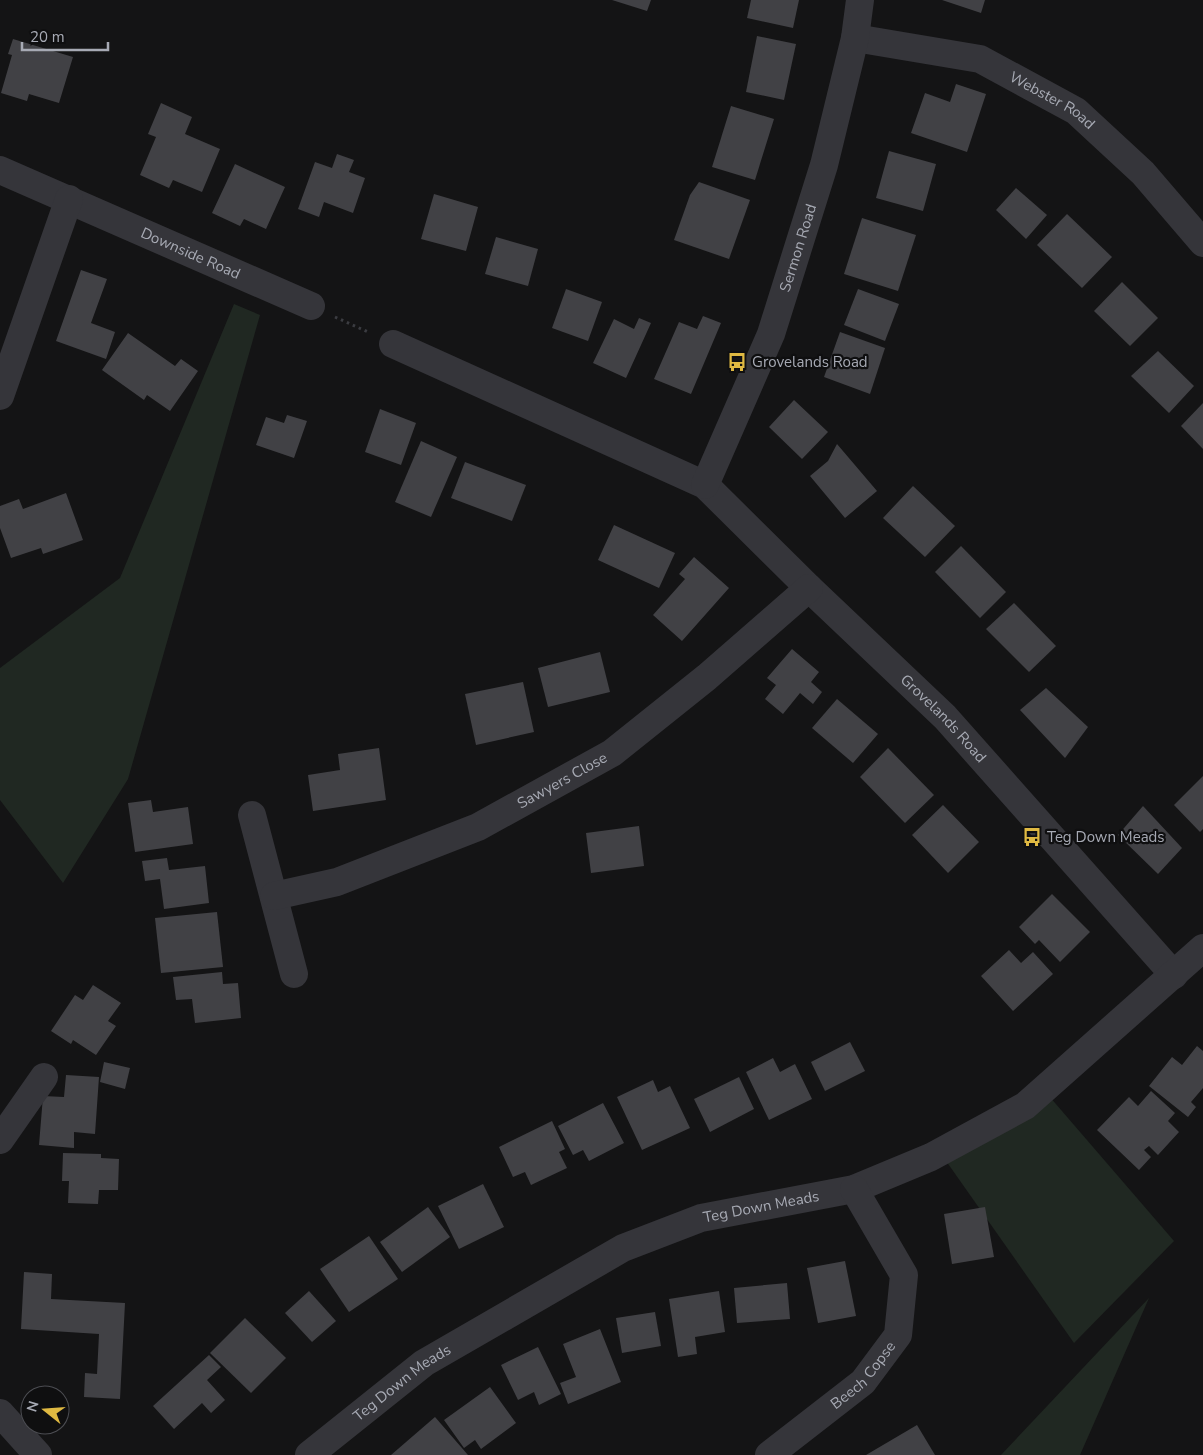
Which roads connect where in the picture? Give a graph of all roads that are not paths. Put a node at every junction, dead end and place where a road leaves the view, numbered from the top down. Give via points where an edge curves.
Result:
1 (860, 0) edge
2 (854, 38) junction
3 (0, 170) edge
4 (69, 199) junction
5 (1203, 243) edge
6 (311, 306) road end
7 (393, 344) road end
8 (0, 396) edge
9 (705, 485) junction
10 (809, 588) junction
11 (252, 816) dead end
12 (274, 896) junction
13 (1203, 948) edge
14 (294, 974) dead end
15 (1174, 975) junction
16 (44, 1077) dead end
17 (0, 1140) edge
18 (854, 1189) junction
19 (0, 1413) edge
20 (38, 1455) edge
21 (309, 1455) edge
22 (769, 1455) edge

1 - 2 street, Sermon Road
2 - 5 street, Webster Road via 980,59 1076,111 1144,173
2 - 9 street, Sermon Road via 824,165 771,334
3 - 4 street, Downside Road
4 - 6 street, Downside Road
4 - 8 street
7 - 9 street, Grovelands Road
9 - 10 street, Grovelands Road
10 - 12 street, Sawyers Close via 612,753 478,827 337,882
10 - 15 street, Grovelands Road via 945,717
11 - 12 street
12 - 14 street
13 - 15 street, Teg Down Meads
15 - 18 street, Teg Down Meads via 1025,1106 931,1157
16 - 17 street
18 - 21 street, Teg Down Meads via 701,1218 623,1248 424,1363
18 - 22 street, Beech Copse via 904,1275 898,1335 864,1382
19 - 20 street

